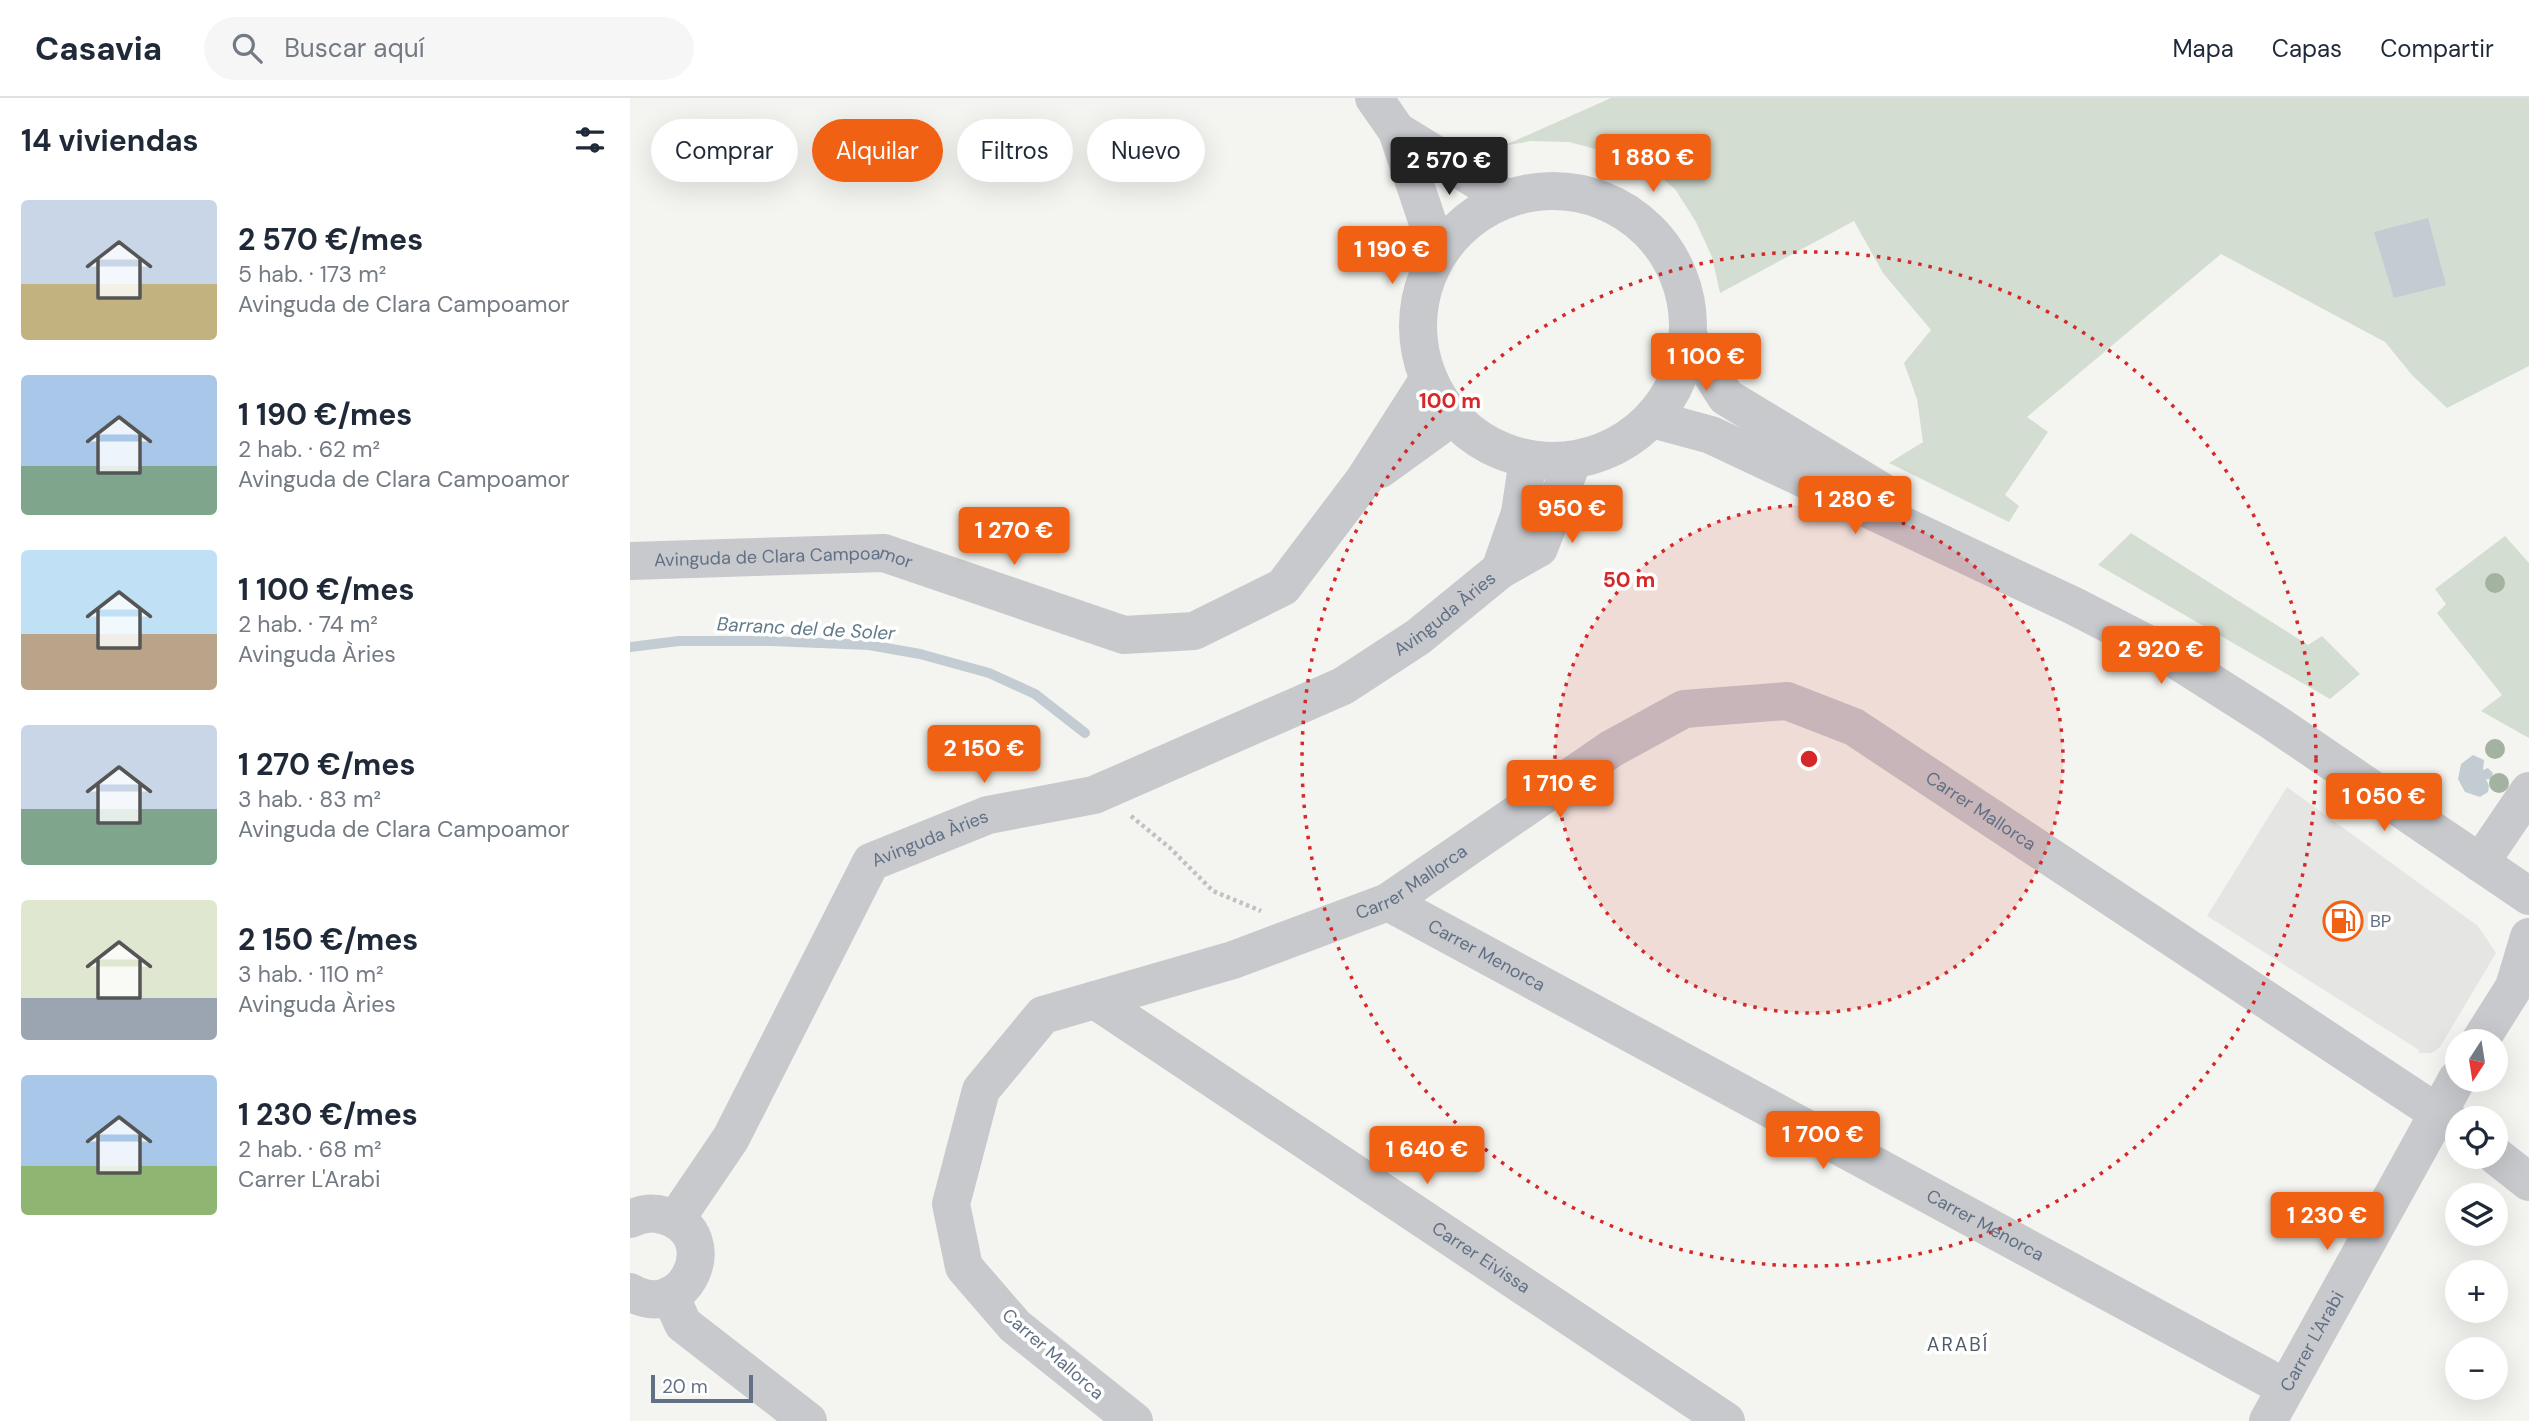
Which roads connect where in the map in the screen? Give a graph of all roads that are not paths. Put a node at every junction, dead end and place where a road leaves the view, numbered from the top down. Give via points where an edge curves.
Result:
1 (1374, 98) edge
2 (1397, 131) junction
3 (1506, 198) junction
4 (1438, 253) junction
5 (1688, 337) junction
6 (1428, 380) junction
7 (1452, 417) junction
8 (1652, 419) junction
9 (1528, 459) junction
10 (1573, 460) junction
11 (1364, 480) junction
12 (630, 561) edge
13 (1500, 570) junction
14 (2074, 607) junction
15 (2529, 792) edge
16 (2480, 863) junction
17 (2529, 896) edge
18 (1388, 902) junction
19 (2529, 937) edge
20 (2521, 992) edge
21 (1095, 1000) junction
22 (2490, 1029) edge
23 (2445, 1118) edge
24 (2445, 1122) edge
25 (2508, 1165) edge
26 (2529, 1182) edge
27 (630, 1219) edge
28 (676, 1219) junction
29 (630, 1292) edge
30 (670, 1295) junction
31 (2286, 1388) junction
32 (808, 1421) edge
33 (1134, 1421) edge
34 (1726, 1421) edge
35 (2268, 1421) edge

1 - 2 street
2 - 3 street
2 - 4 street
3 - 4 street via 1467,220
3 - 5 street via 1549,190 1594,197 1634,218 1665,251 1684,292
4 - 6 street via 1420,294 1417,337
5 - 8 street via 1679,380
5 - 14 street via 1726,397
6 - 7 street
6 - 11 street, Avinguda de Clara Campoamor
7 - 9 street via 1487,445
7 - 11 street, Avinguda de Clara Campoamor
8 - 10 street via 1616,446
8 - 14 street via 1711,435
9 - 10 street
9 - 13 street, Avinguda Àries via 1520,513
10 - 13 street, Avinguda Àries via 1539,548
11 - 12 street, Avinguda de Clara Campoamor via 1283,587 1194,631 1124,635 884,553
13 - 28 street, Avinguda Àries via 1418,638 1343,686 1094,795 988,815 871,862 732,1139
14 - 16 street via 2165,653 2272,720
15 - 16 street
16 - 17 street
18 - 21 street, Carrer Mallorca via 1233,960
18 - 23 street, Carrer Mallorca via 1611,749 1684,709 1787,701 1854,727
18 - 31 street, Carrer Menorca
19 - 20 street
20 - 22 street
21 - 33 street, Carrer Mallorca via 1043,1015 981,1090 951,1203 964,1267 1015,1326
21 - 34 street, Carrer Eivissa
24 - 31 street, Carrer L'Arabi
25 - 26 street
27 - 28 street via 654,1212
28 - 30 street via 689,1232 696,1251 689,1281
29 - 30 street via 658,1300
30 - 32 street via 683,1324
31 - 35 street, Carrer L'Arabi

